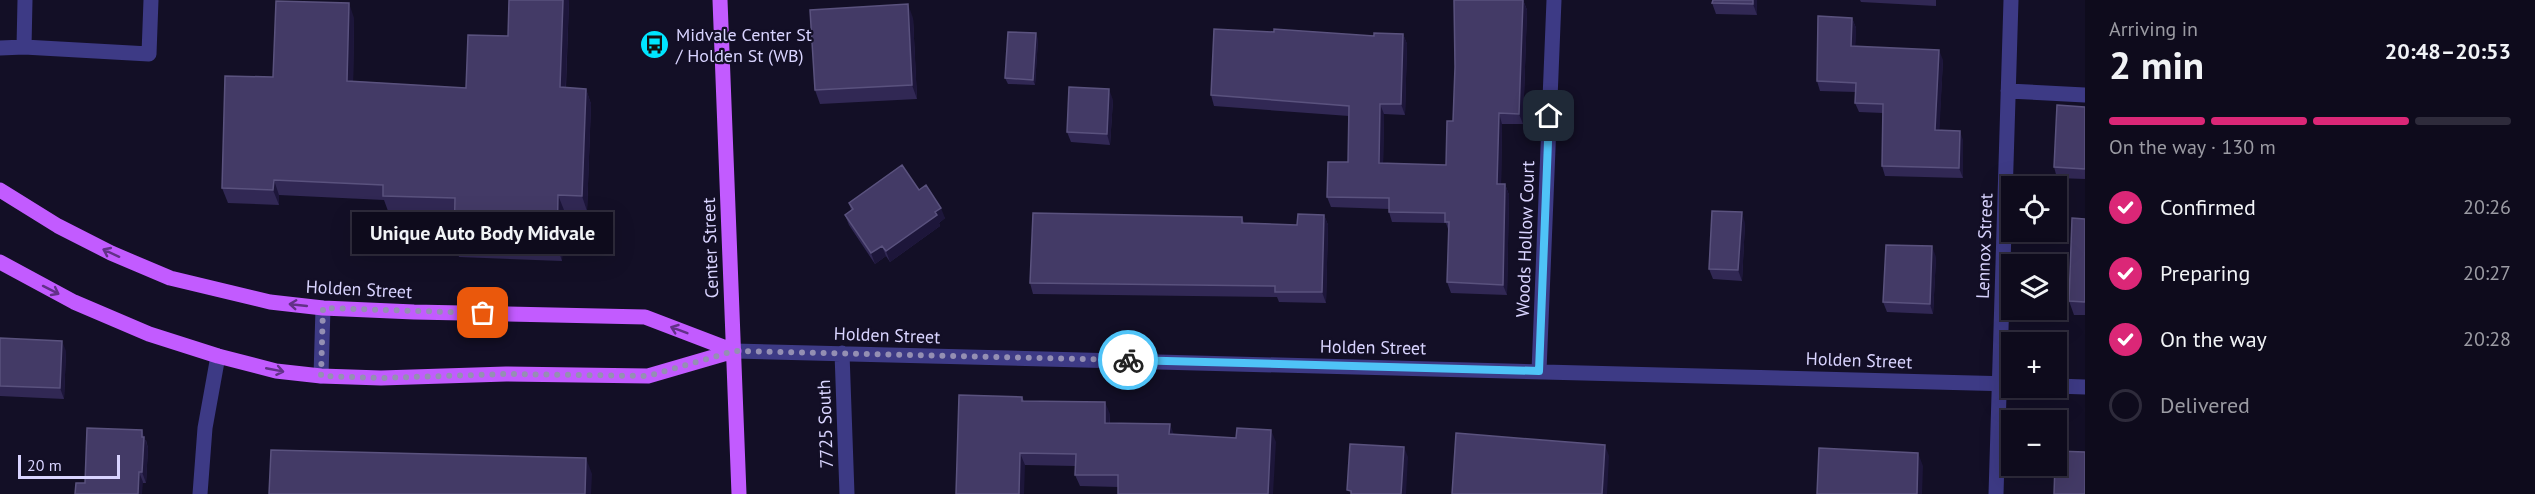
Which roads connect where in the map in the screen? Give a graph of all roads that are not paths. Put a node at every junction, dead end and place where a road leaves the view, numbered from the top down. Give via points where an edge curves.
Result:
1 (25, 0) edge
2 (151, 0) edge
3 (720, 0) edge
4 (1554, 0) edge
5 (2011, 0) edge
6 (24, 47) junction
7 (0, 48) edge
8 (2008, 91) junction
9 (2085, 95) edge
10 (0, 190) edge
11 (0, 262) edge
12 (323, 308) junction
13 (2006, 332) edge
14 (734, 351) junction
15 (842, 353) junction
16 (218, 356) junction
17 (1539, 371) junction
18 (321, 376) junction
19 (2001, 384) edge
20 (2067, 386) edge
21 (2085, 387) edge
22 (2004, 398) edge
23 (200, 494) edge
24 (739, 494) edge
25 (847, 494) edge
26 (1996, 494) edge

1 - 6 street
2 - 6 street via 150,54
3 - 14 main road, Center Street
4 - 17 street, Woods Hollow Court
5 - 8 street, Lennox Street
6 - 7 street
8 - 9 street
8 - 13 street, Lennox Street
12 -> 10 main road, Holden Street via 270,302 170,278 58,226
11 -> 16 main road, Holden Street via 149,334
14 -> 12 main road, Holden Street via 645,317
12 - 18 street
14 - 15 street, Holden Street
14 - 18 main road, Holden Street via 648,376
14 - 24 main road, Center Street
15 - 17 street, Holden Street
15 - 25 street, 7725 South
16 -> 18 main road, Holden Street via 276,371
16 - 23 street
17 - 19 street, Holden Street
20 - 21 street
22 - 26 street, Lennox Street

